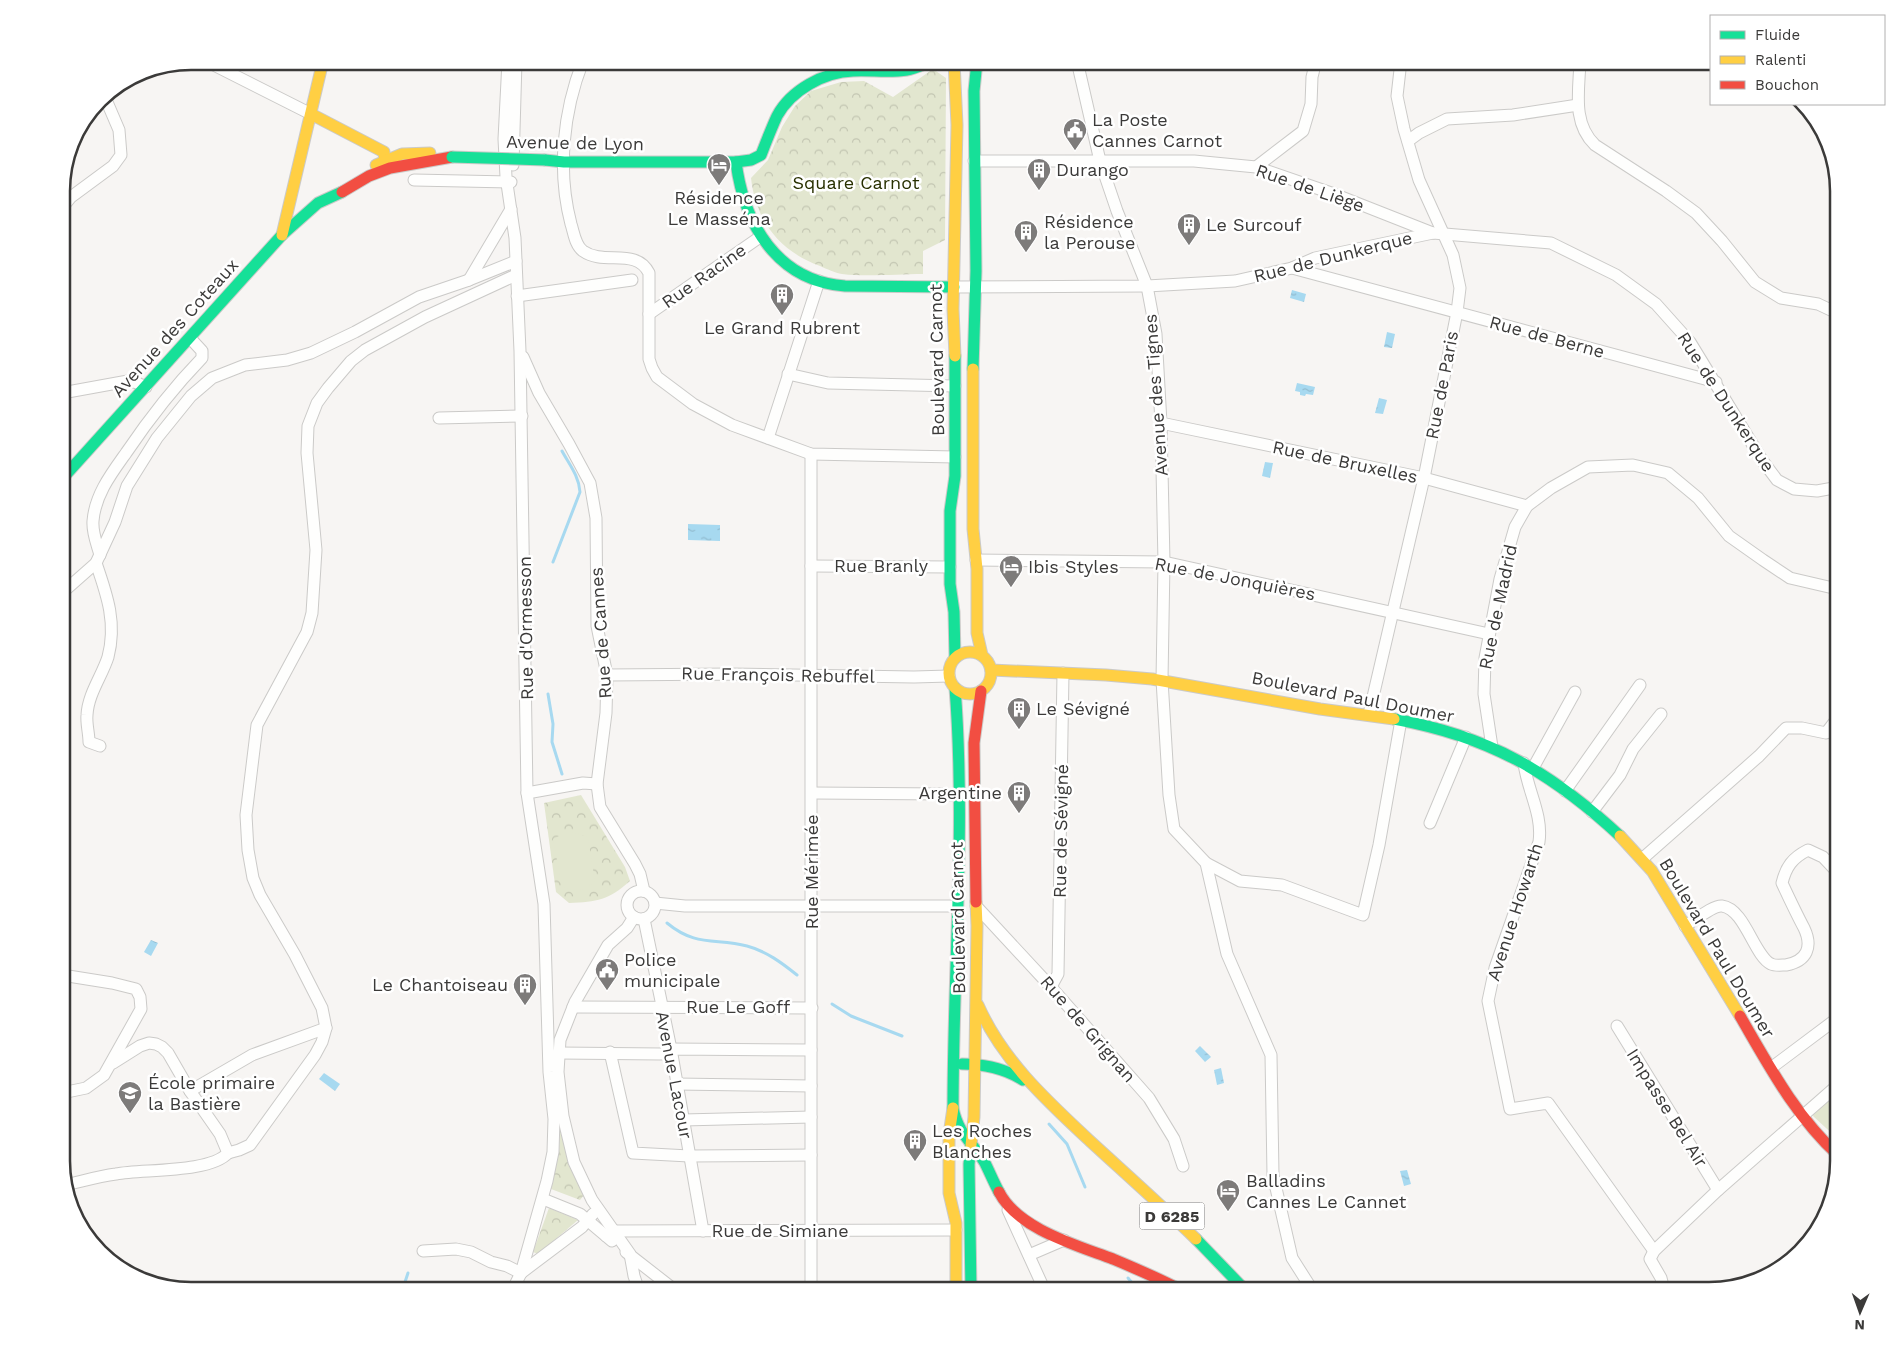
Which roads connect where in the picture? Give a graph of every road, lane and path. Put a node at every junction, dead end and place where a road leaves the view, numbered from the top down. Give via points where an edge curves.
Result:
1 (224, 70) edge
2 (321, 70) edge
3 (508, 70) edge
4 (515, 70) edge
5 (579, 70) edge
6 (907, 70) edge
7 (954, 70) edge
8 (976, 70) edge
9 (1079, 70) edge
10 (1314, 70) edge
11 (1400, 70) edge
12 (1580, 70) edge
13 (107, 103) edge
14 (1578, 105) junction
15 (311, 114) junction
16 (509, 126) junction
17 (1408, 141) junction
18 (452, 157) joint
19 (413, 158) junction
20 (385, 159) junction
21 (974, 161) junction
22 (1100, 161) junction
23 (564, 162) junction
24 (736, 162) junction
25 (1256, 167) junction
26 (369, 176) junction
27 (414, 180) dead end
28 (509, 182) junction
29 (292, 190) junction
30 (336, 191) junction
31 (70, 198) edge
32 (315, 205) junction
33 (511, 209) junction
34 (1432, 233) junction
35 (282, 235) junction
36 (1445, 235) junction
37 (760, 237) junction
38 (516, 261) junction
39 (1292, 268) junction
40 (516, 275) junction
41 (469, 280) junction
42 (632, 280) dead end
43 (820, 281) junction
44 (1147, 286) junction
45 (954, 287) junction
46 (918, 288) junction
47 (975, 288) junction
48 (473, 295) junction
49 (517, 296) junction
50 (953, 309) junction
51 (1830, 310) edge
52 (1457, 312) junction
53 (649, 314) junction
54 (190, 338) junction
55 (520, 350) junction
56 (788, 374) junction
57 (1716, 382) junction
58 (955, 386) junction
59 (146, 388) junction
60 (70, 391) edge
61 (539, 394) junction
62 (522, 398) junction
63 (522, 416) junction
64 (439, 418) dead end
65 (1161, 423) junction
66 (768, 438) junction
67 (811, 454) junction
68 (955, 457) junction
69 (70, 470) edge
70 (1424, 478) junction
71 (1830, 489) edge
72 (1527, 506) junction
73 (98, 559) junction
74 (976, 560) junction
75 (1164, 562) junction
76 (811, 566) junction
77 (950, 567) junction
78 (70, 585) edge
79 (1830, 587) edge
80 (1393, 612) junction
81 (1489, 634) junction
82 (982, 655) junction
83 (955, 658) junction
84 (991, 670) junction
85 (1063, 673) junction
86 (607, 675) junction
87 (811, 675) junction
88 (949, 676) junction
89 (1162, 680) junction
90 (1640, 685) dead end
91 (955, 688) junction
92 (981, 690) junction
93 (1575, 692) dead end
94 (1369, 714) junction
95 (1661, 714) dead end
96 (1401, 720) junction
97 (1830, 728) edge
98 (1466, 737) junction
99 (100, 746) dead end
100 (1492, 747) junction
101 (1528, 765) junction
102 (597, 784) junction
103 (1565, 791) junction
104 (527, 793) junction
105 (812, 793) junction
106 (960, 796) junction
107 (1592, 812) junction
108 (1430, 823) dead end
109 (1642, 859) junction
110 (1206, 863) junction
111 (1830, 865) edge
112 (644, 890) junction
113 (655, 903) junction
114 (975, 905) junction
115 (811, 906) junction
116 (957, 906) junction
117 (639, 918) junction
118 (1685, 926) junction
119 (70, 976) edge
120 (1051, 986) junction
121 (976, 1002) junction
122 (573, 1007) junction
123 (662, 1007) junction
124 (812, 1008) junction
125 (548, 1018) junction
126 (568, 1021) junction
127 (1830, 1024) edge
128 (1617, 1026) dead end
129 (326, 1028) junction
130 (670, 1049) junction
131 (811, 1050) junction
132 (610, 1052) junction
133 (558, 1053) junction
134 (974, 1063) junction
135 (112, 1064) junction
136 (952, 1064) junction
137 (1770, 1068) junction
138 (676, 1084) junction
139 (1030, 1084) junction
140 (811, 1086) junction
141 (70, 1091) edge
142 (190, 1091) junction
143 (1830, 1092) edge
144 (953, 1108) junction
145 (1801, 1116) junction
146 (811, 1118) junction
147 (683, 1120) junction
148 (971, 1145) junction
149 (1830, 1148) edge
150 (228, 1153) junction
151 (811, 1155) junction
152 (689, 1156) junction
153 (1183, 1166) dead end
154 (72, 1184) edge
155 (1718, 1190) junction
156 (543, 1199) junction
157 (1005, 1204) junction
158 (597, 1208) junction
159 (589, 1220) junction
160 (956, 1230) junction
161 (811, 1231) junction
162 (703, 1232) junction
163 (610, 1234) junction
164 (1064, 1240) junction
165 (423, 1251) dead end
166 (1654, 1252) junction
167 (630, 1254) junction
168 (1028, 1255) junction
169 (522, 1272) junction
170 (517, 1282) edge
171 (636, 1282) edge
172 (665, 1282) edge
173 (812, 1282) edge
174 (956, 1282) edge
175 (971, 1282) edge
176 (1041, 1282) edge
177 (1166, 1282) edge
178 (1238, 1282) edge
179 (1307, 1282) edge
180 (1662, 1282) edge

1 - 15 street
2 - 15 main road
3 - 16 street
4 - 16 street
5 - 23 street via 566,122
6 - 24 main road, Avenue de Lyon via 850,71 816,80 802,89 778,115 761,155
7 - 45 main road, Boulevard Carnot
8 - 21 main road, Boulevard Carnot
9 - 22 street, Avenue des Tignes
10 - 25 street via 1311,104 1303,131
11 - 17 street, Rue de Paris via 1397,96
12 - 14 street
13 - 31 street via 119,130 121,155 113,166
14 - 17 street via 1512,115 1447,119
14 - 51 street via 1586,136 1696,213 1756,282 1781,298 1818,304
15 - 20 main road via 384,152
15 - 29 main road
16 - 28 street, Rue d'Ormesson
17 - 36 street, Rue de Paris via 1419,180
18 - 19 main road, Avenue des Coteaux
18 - 23 main road, Avenue de Lyon, bridge
19 - 20 main road, Avenue des Coteaux via 401,153
19 - 26 main road, Avenue des Coteaux
20 - 26 main road via 385,164
20 - 30 main road, Avenue des Coteaux
21 - 22 street, Rue de Liège
21 - 47 main road, Boulevard Carnot
22 - 25 street, Rue de Liège via 1194,161
22 - 44 street, Avenue des Tignes
23 - 24 main road, Avenue de Lyon
23 - 53 street via 568,212 576,242 582,251 595,257 634,259 641,263 649,274
24 - 37 main road via 742,199
25 - 34 street, Rue de Liège
26 - 30 main road, Avenue des Coteaux
27 - 28 street
28 - 33 street, Rue d'Ormesson
29 - 32 main road via 299,205
29 - 35 main road
30 - 32 main road, Avenue des Coteaux
32 - 35 main road, Avenue des Coteaux
33 - 38 street, Rue d'Ormesson
33 - 41 street
34 - 36 street, Rue de Dunkerque
34 - 39 street, Rue de Dunkerque via 1315,258
35 - 54 main road, Avenue des Coteaux
36 - 52 street, Rue de Paris via 1460,288
36 - 57 street, Rue de Dunkerque via 1551,243 1616,275 1656,304 1690,342
37 - 43 main road via 785,262
37 - 53 street, Rue Racine
38 - 40 street, Rue d'Ormesson
38 - 41 street
39 - 44 street, Rue de Dunkerque via 1235,280
39 - 52 street, Rue de Berne
40 - 48 street
40 - 49 street, Rue d'Ormesson
41 - 48 street
41 - 73 street via 418,297 311,353 245,366 212,378 192,396 157,438 127,486
42 - 49 street
43 - 46 main road via 843,286
43 - 56 street
44 - 47 street, Rue de Dunkerque
44 - 65 street, Avenue des Tignes via 1156,334
45 - 46 main road
45 - 47 street, Rue de Dunkerque
45 - 50 main road, Boulevard Carnot
46 - 50 main road via 937,294
47 - 74 main road, Boulevard Carnot via 973,529
48 - 129 street via 425,317 351,361 317,403 308,426 306,453 316,550 312,613 308,632 257,725 246,815 253,878 322,1008
49 - 55 street, Rue d'Ormesson
50 - 58 main road, Boulevard Carnot
52 - 57 street, Rue de Berne
52 - 70 street, Rue de Paris
53 - 66 street via 649,359 657,377 693,404 724,421
54 - 59 main road, Avenue des Coteaux
54 - 73 street via 202,351 202,358 149,419 101,489 92,522
55 - 61 street, Rue de Cannes
55 - 62 street, Rue d'Ormesson
56 - 58 street via 828,383
56 - 66 street
57 - 71 street, Rue de Dunkerque via 1777,480 1794,489
58 - 68 main road, Boulevard Carnot
59 - 60 street via 128,381
59 - 69 main road, Avenue des Coteaux
61 - 62 street
61 - 86 street, Rue de Cannes via 590,483 596,518 597,626
62 - 63 street, Rue d'Ormesson
63 - 64 street
63 - 104 street, Rue d'Ormesson
65 - 70 street, Rue de Bruxelles
65 - 75 street, Avenue des Tignes
66 - 67 street
67 - 68 street
67 - 76 street, Rue Mérimée
68 - 77 main road, Boulevard Carnot via 950,511
70 - 72 street, Rue de Bruxelles
70 - 80 street, Rue de Paris
72 - 79 street, Rue de Madrid via 1551,488 1588,468 1633,465 1668,473 1698,498 1729,536 1790,578
72 - 81 street, Rue de Madrid via 1516,527 1500,579
73 - 78 street
73 - 99 street via 112,623 108,657 87,715 90,742
74 - 75 street, Rue de Jonquières
74 - 82 main road, Boulevard Carnot via 977,633
75 - 80 street, Rue de Jonquières
75 - 89 street, Avenue des Tignes
76 - 77 street, Rue Branly
76 - 87 street, Rue Mérimée
77 - 83 main road, Boulevard Carnot
80 - 81 street, Rue de Jonquières
80 - 94 street, Rue de Paris
81 - 100 street, Rue de Madrid via 1483,680
82 - 83 main road via 966,652
82 - 84 main road
83 - 88 main road
84 - 85 main road, Boulevard Paul Doumer
84 - 92 main road via 989,682
85 - 89 main road, Boulevard Paul Doumer
85 - 120 street, Rue de Sévigné via 1058,974
86 - 87 street, Rue François Rebuffel
86 - 102 street, Rue de Cannes
87 - 88 street, Rue François Rebuffel
87 - 105 street, Rue Mérimée
88 - 91 main road
89 - 94 main road, Boulevard Paul Doumer via 1311,708
89 - 110 street, Avenue des Tignes via 1174,829
90 - 103 street
91 - 92 main road via 965,693
91 - 106 main road, Boulevard Carnot
92 - 114 main road, Boulevard Carnot via 974,743
93 - 101 street
94 - 96 main road, Boulevard Paul Doumer
95 - 107 street via 1633,749 1620,775
96 - 98 main road, Boulevard Paul Doumer
96 - 110 street via 1379,846 1363,915 1282,884 1240,881
97 - 109 street via 1826,733 1786,728 1759,756
98 - 100 main road, Boulevard Paul Doumer
98 - 108 street
100 - 101 main road, Boulevard Paul Doumer
101 - 103 main road, Boulevard Paul Doumer
101 - 166 street, Avenue Howarth via 1528,786 1540,820 1539,842 1494,968 1488,1001 1510,1109 1548,1103
102 - 104 street via 583,783
102 - 112 street, Rue de Cannes via 600,807 635,864
103 - 107 main road, Boulevard Paul Doumer
104 - 125 street, Rue d'Ormesson via 544,904
105 - 106 street
105 - 115 street, Rue Mérimée
106 - 116 main road, Boulevard Carnot
107 - 109 main road, Boulevard Paul Doumer
109 - 118 main road, Boulevard Paul Doumer
110 - 179 street via 1227,954 1271,1055 1273,1174 1292,1258
111 - 118 street via 1808,850 1788,865 1782,883 1808,945 1806,954 1795,963 1771,964 1740,919 1722,906
112 - 113 street via 652,895
112 - 117 street via 636,891 627,900 628,912
113 - 115 street
113 - 117 street via 654,911
114 - 120 street, Rue de Grignan
114 - 121 main road, Boulevard Carnot
115 - 116 street
115 - 124 street, Rue Mérimée
116 - 136 main road, Boulevard Carnot
117 - 122 street via 608,945
117 - 123 street, Avenue Lacour
118 - 137 main road, Boulevard Paul Doumer
119 - 135 street via 136,989 140,997 141,1009
120 - 153 street, Rue de Grignan via 1148,1098 1174,1139
121 - 134 main road, Boulevard Carnot
121 - 139 main road, D 6285 via 990,1032
122 - 123 street, Rue Le Goff
122 - 126 street
123 - 124 street, Rue Le Goff
123 - 130 street, Avenue Lacour
124 - 131 street, Rue Mérimée
125 - 126 street via 556,1023
125 - 156 street via 554,1132
126 - 133 street
127 - 137 street
128 - 155 street, Impasse Bel Air
129 - 142 street via 252,1055
129 - 150 street via 315,1055 250,1144
130 - 131 street
130 - 132 street via 662,1054
130 - 138 street, Avenue Lacour
131 - 140 street, Rue Mérimée
132 - 133 street
132 - 152 street via 633,1153
133 - 158 street via 566,1130 579,1174
134 - 136 main road
134 - 139 main road via 1007,1070
134 - 148 main road, Boulevard Carnot
135 - 141 street via 95,1083
135 - 142 street via 140,1046 156,1044 168,1054
136 - 144 main road, Boulevard Carnot
137 - 145 main road, Boulevard Paul Doumer
138 - 140 street
138 - 147 street, Avenue Lacour
139 - 178 main road, D 6285 via 1208,1249
140 - 146 street, Rue Mérimée
142 - 150 street via 220,1134
143 - 145 street
144 - 148 main road, Boulevard Carnot via 958,1126
144 - 160 main road, Boulevard Carnot via 949,1135 949,1200
145 - 149 main road, Boulevard Paul Doumer
145 - 155 street
146 - 147 street
146 - 151 street, Rue Mérimée
147 - 152 street, Avenue Lacour
148 - 157 main road via 984,1162
148 - 175 main road, Boulevard Carnot
150 - 154 street via 205,1166 116,1174
151 - 152 street
151 - 161 street, Rue Mérimée
152 - 162 street, Avenue Lacour
155 - 166 street
156 - 159 street
156 - 169 street
157 - 164 main road via 1033,1225
157 - 168 street
158 - 159 street
158 - 163 street
159 - 163 street
159 - 169 street
160 - 161 street, Rue de Simiane
160 - 174 main road, Boulevard Carnot
161 - 162 street, Rue de Simiane
161 - 173 street, Rue Mérimée
162 - 163 street, Rue de Simiane
163 - 167 street
164 - 168 street
164 - 177 main road
165 - 169 street via 456,1249 471,1252
166 - 180 street via 1650,1260
167 - 171 street
167 - 172 street
168 - 176 street
169 - 170 street

